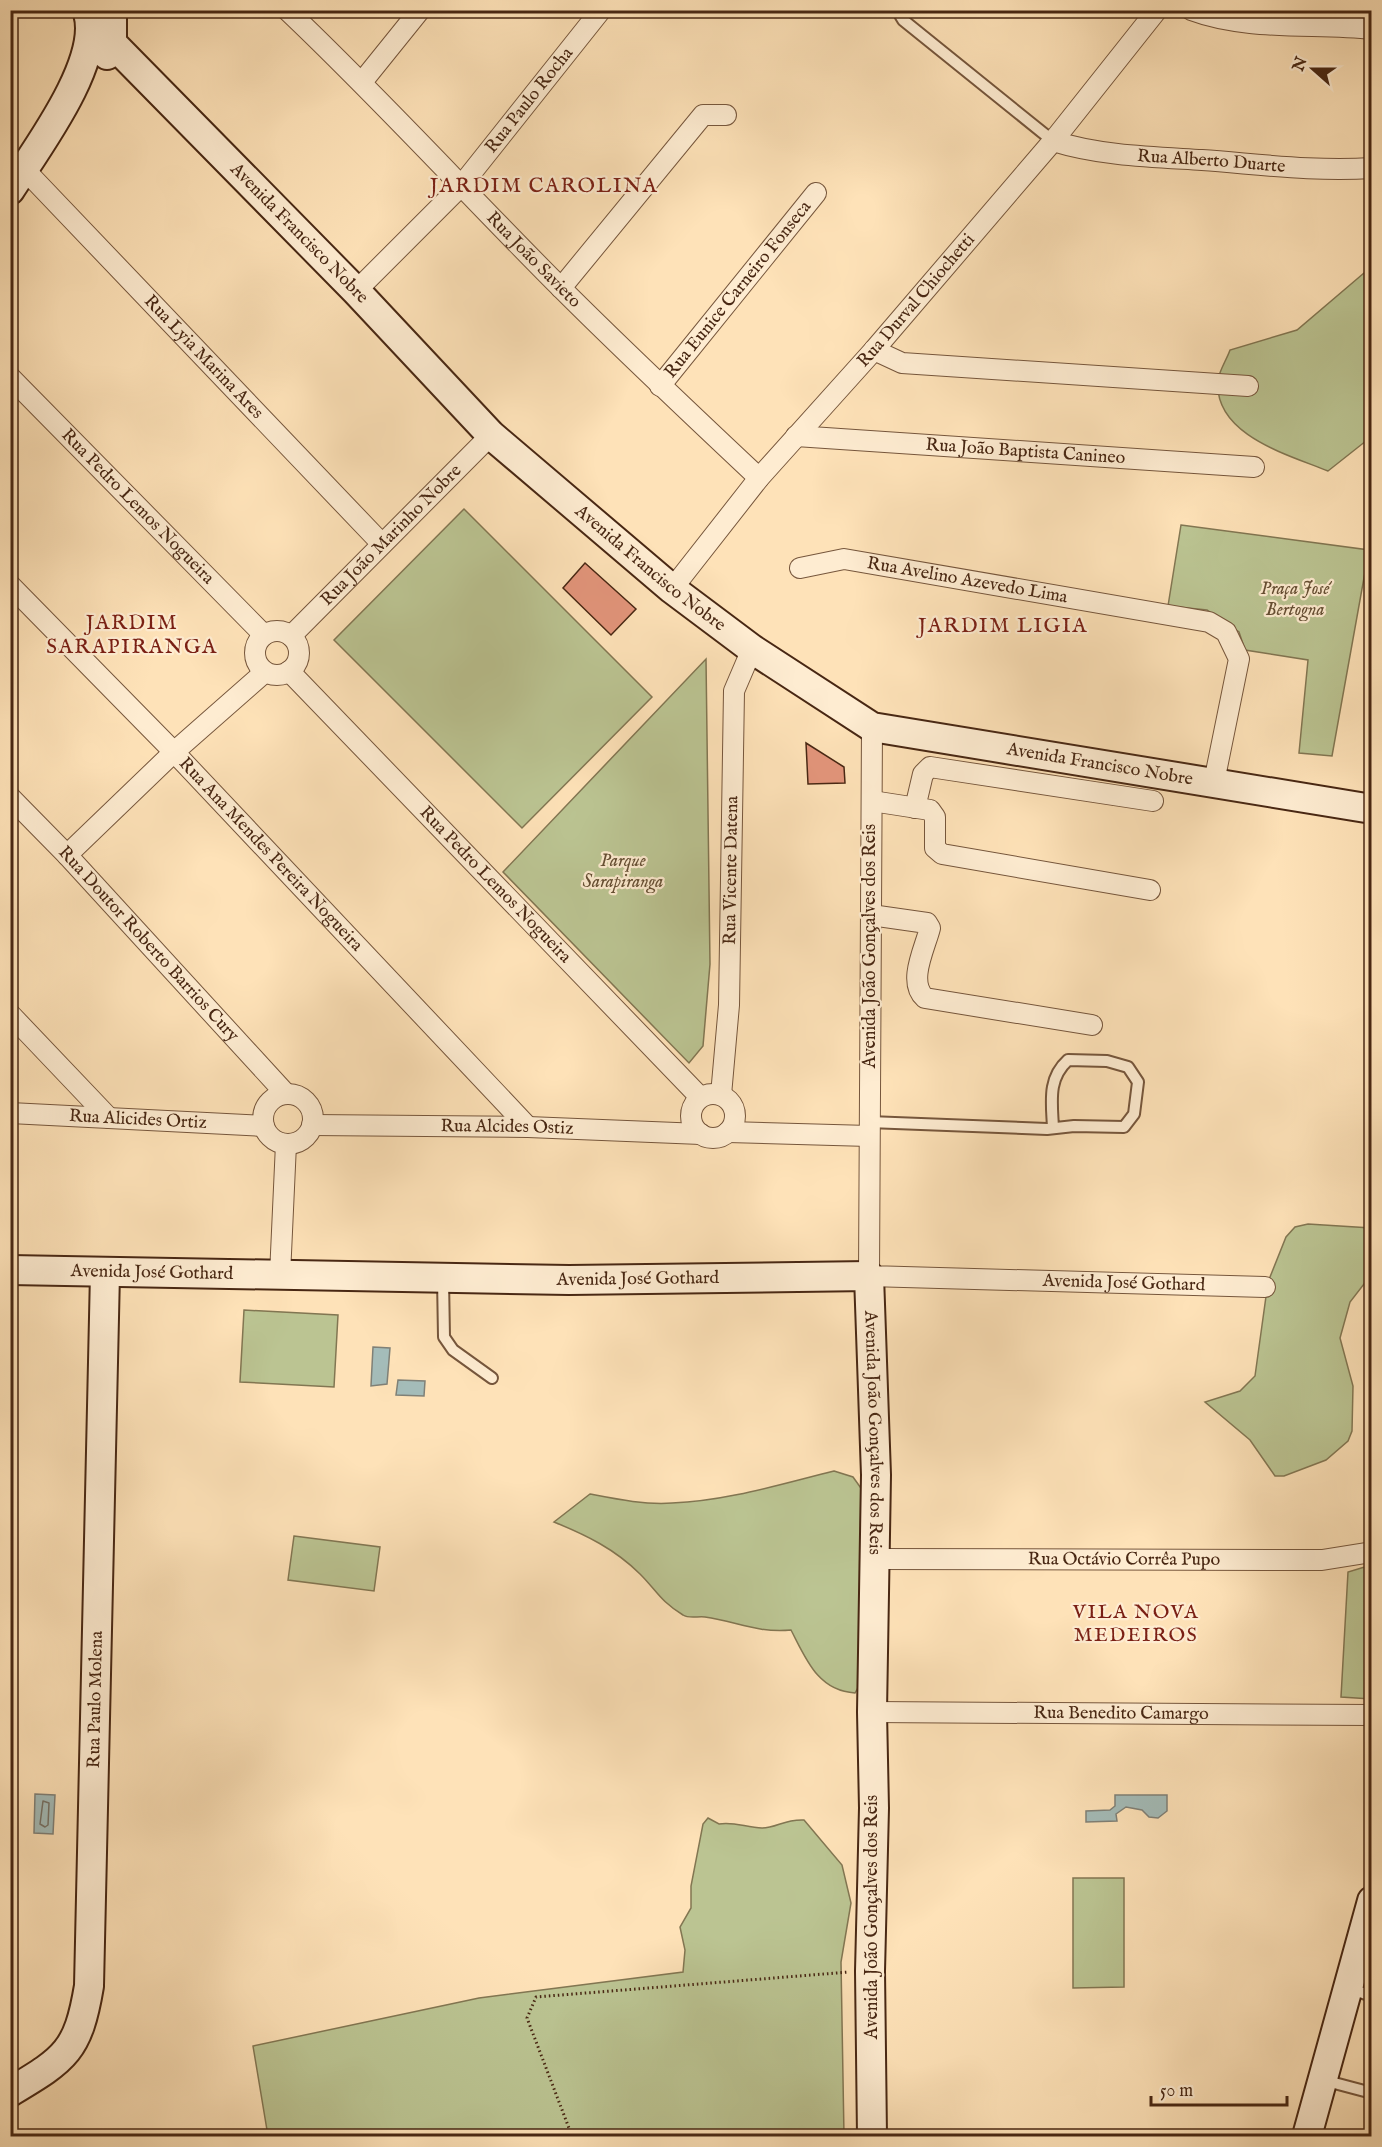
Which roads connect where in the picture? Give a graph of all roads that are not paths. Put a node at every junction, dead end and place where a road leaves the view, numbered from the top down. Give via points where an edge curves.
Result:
1 (287, 10) edge
2 (420, 10) edge
3 (601, 10) edge
4 (897, 10) edge
5 (1157, 10) edge
6 (1191, 10) edge
7 (101, 23) edge
8 (1371, 29) edge
9 (362, 82) junction
10 (726, 116) dead end
11 (1053, 141) junction
12 (1371, 168) edge
13 (17, 180) edge
14 (461, 186) junction
15 (816, 193) dead end
16 (561, 288) junction
17 (357, 291) junction
18 (874, 350) junction
19 (10, 377) edge
20 (660, 386) junction
21 (1248, 386) dead end
22 (491, 435) junction
23 (796, 436) junction
24 (1254, 467) dead end
25 (759, 478) junction
26 (382, 544) junction
27 (800, 568) dead end
28 (10, 585) edge
29 (672, 589) junction
30 (264, 635) junction
31 (291, 636) junction
32 (752, 649) junction
33 (289, 671) junction
34 (265, 672) junction
35 (872, 727) junction
36 (174, 752) junction
37 (1214, 782) junction
38 (10, 797) edge
39 (872, 801) junction
40 (1153, 801) dead end
41 (915, 808) junction
42 (1371, 808) edge
43 (67, 855) junction
44 (1150, 890) dead end
45 (871, 915) junction
46 (10, 1014) edge
47 (1092, 1025) dead end
48 (286, 1094) junction
49 (721, 1095) junction
50 (700, 1097) junction
51 (10, 1113) edge
52 (109, 1118) junction
53 (312, 1125) junction
54 (264, 1126) junction
55 (528, 1127) junction
56 (1053, 1128) junction
57 (869, 1129) junction
58 (728, 1132) junction
59 (701, 1134) junction
60 (286, 1144) junction
61 (10, 1270) edge
62 (105, 1273) junction
63 (280, 1275) junction
64 (869, 1276) junction
65 (443, 1279) junction
66 (1265, 1287) dead end
67 (492, 1378) dead end
68 (1371, 1552) edge
69 (875, 1559) junction
70 (872, 1712) junction
71 (1371, 1715) edge
72 (1371, 1901) edge
73 (1360, 1992) edge
74 (1323, 2080) junction
75 (10, 2092) edge
76 (1371, 2093) edge
77 (873, 2136) edge
78 (1307, 2136) edge

1 - 9 street, Rua João Savieto
2 - 9 street
3 - 14 street, Rua Paulo Rocha
4 - 11 lane via 903,20
5 - 11 street, Rua Durval Chiochetti
6 - 8 street via 1214,18
7 - 13 street via 93,72 69,96
7 - 17 street, Avenida Francisco Nobre
9 - 14 street, Rua João Savieto
10 - 16 street via 704,115
11 - 12 street, Rua Alberto Duarte via 1074,148 1141,156 1302,168
11 - 18 street, Rua Durval Chiochetti
13 - 26 street, Rua Lyia Marina Ares
14 - 16 street, Rua João Savieto
14 - 17 street, Rua Paulo Rocha
15 - 20 street, Rua Eunice Carneiro Fonseca
16 - 20 street, Rua João Savieto
17 - 22 street, Avenida Francisco Nobre
18 - 21 street via 902,363
18 - 23 street, Rua Durval Chiochetti
19 - 30 street, Rua Pedro Lemos Nogueira
20 - 25 street, Rua João Savieto
22 - 26 street, Rua João Marinho Nobre
22 - 29 street, Avenida Francisco Nobre
23 - 24 street, Rua João Baptista Canineo
23 - 25 street, Rua Durval Chiochetti
25 - 29 street, Rua Durval Chiochetti
26 - 31 street, Rua João Marinho Nobre
27 - 37 street, Rua Avelino Azevedo Lima via 844,559 1209,622 1226,632 1239,659
28 - 36 street, Rua Ana Mendes Pereira Nogueira
29 - 32 street, Avenida Francisco Nobre
30 - 31 street via 278,631
30 - 34 street via 255,653
31 - 33 street via 299,656
32 - 35 street, Avenida Francisco Nobre
32 - 49 street, Rua Vicente Datena via 734,691 729,1005
33 - 34 street via 280,675
33 - 50 street, Rua Pedro Lemos Nogueira
34 - 36 street
35 - 37 street, Avenida Francisco Nobre
35 - 39 street, Avenida João Gonçalves dos Reis
36 - 43 street
36 - 55 street, Rua Ana Mendes Pereira Nogueira
37 - 42 street, Avenida Francisco Nobre
38 - 43 street, Rua Doutor Roberto Barrios Cury
39 - 41 street
39 - 45 street, Avenida João Gonçalves dos Reis
40 - 41 street via 930,767 922,774
41 - 44 street via 930,810 935,817 935,848 942,854
43 - 48 street, Rua Doutor Roberto Barrios Cury
45 - 47 street via 927,923 930,928 916,982 924,998
45 - 57 street, Avenida João Gonçalves dos Reis
46 - 52 street
48 - 53 street via 307,1103
48 - 54 street via 270,1101
49 - 50 street
49 - 58 street via 735,1112
50 - 59 street via 690,1116 695,1130
51 - 52 street, Rua Alicides Ortiz
52 - 54 street, Rua Alicides Ortiz
53 - 55 street, Rua Alcides Ostiz
53 - 60 street via 303,1139
54 - 60 street via 272,1139
55 - 59 street, Rua Alcides Ostiz
56 - 56 lane via 1124,1127 1134,1114 1138,1082 1128,1067 1107,1061 1068,1060 1052,1082
56 - 57 lane
57 - 58 street
57 - 64 street, Avenida João Gonçalves dos Reis
58 - 59 street via 715,1138
60 - 63 street
61 - 62 street, Avenida José Gothard
62 - 63 street, Avenida José Gothard
62 - 75 street, Rua Paulo Molena via 89,1986 84,2018 74,2042 56,2064
63 - 65 street, Avenida José Gothard
64 - 65 street, Avenida José Gothard
64 - 66 street, Avenida José Gothard
64 - 69 street, Avenida João Gonçalves dos Reis
65 - 67 lane via 444,1337 453,1350
68 - 69 street, Rua Octávio Corrêa Pupo via 1322,1560
69 - 70 street, Avenida João Gonçalves dos Reis
70 - 71 street, Rua Benedito Camargo
70 - 77 street, Avenida João Gonçalves dos Reis
72 - 73 street
73 - 74 street
74 - 76 lane
74 - 78 street

